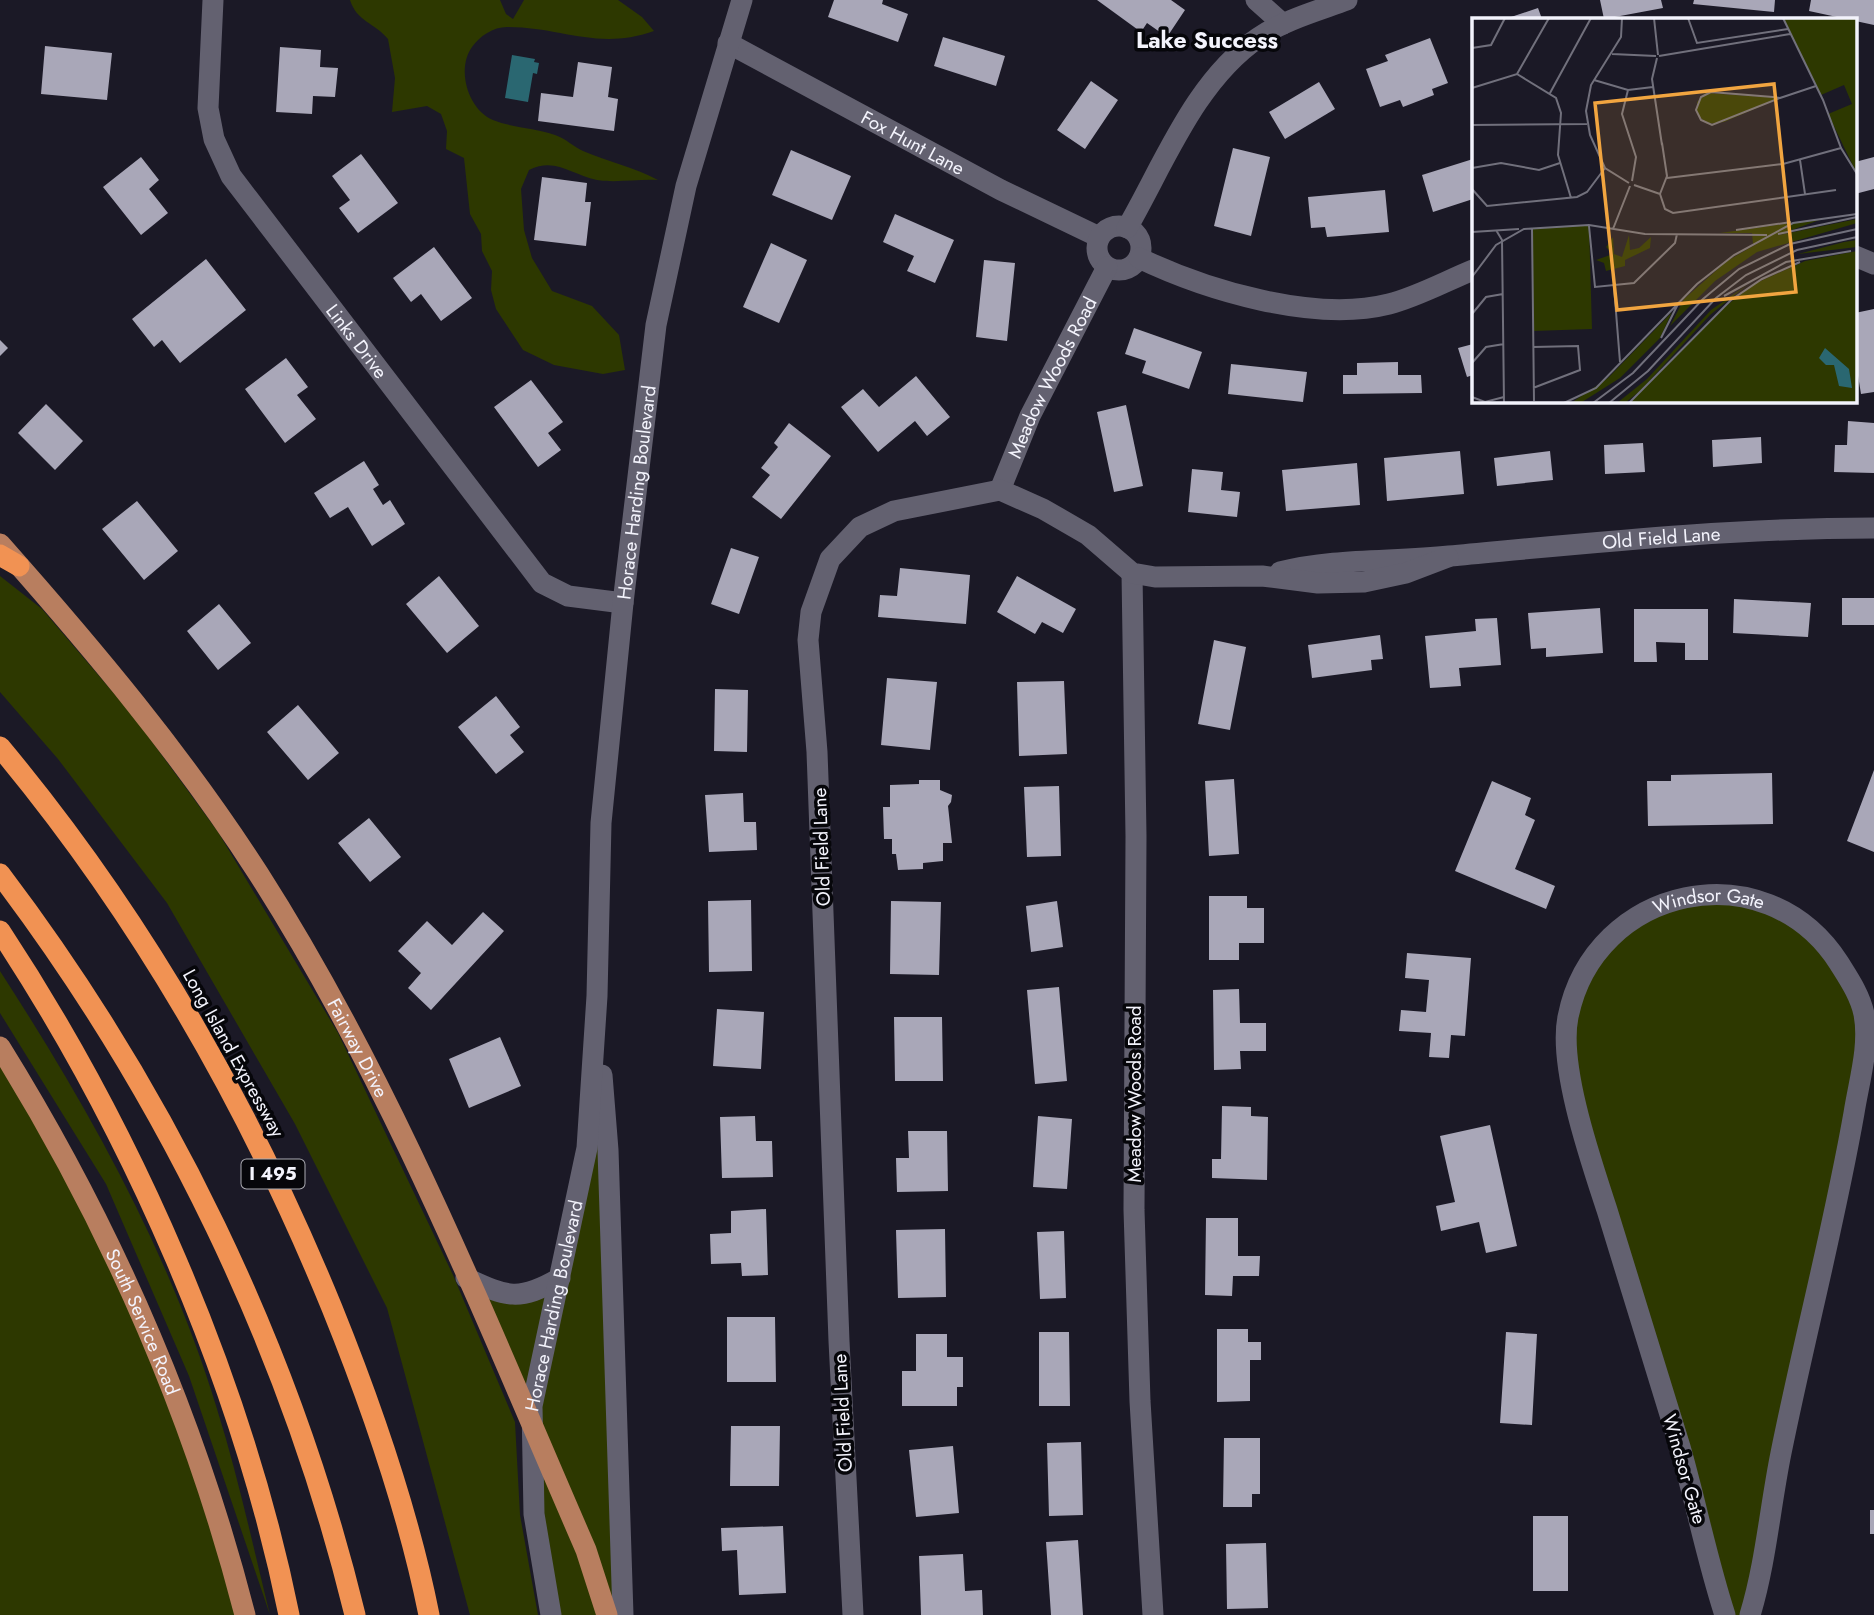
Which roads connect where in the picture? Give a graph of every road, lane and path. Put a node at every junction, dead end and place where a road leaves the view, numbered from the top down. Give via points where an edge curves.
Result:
1 (213, 0) edge
2 (742, 0) edge
3 (1256, 0) edge
4 (1347, 0) edge
5 (1283, 24) junction
6 (728, 43) junction
7 (1127, 228) junction
8 (1099, 237) junction
9 (1856, 256) edge
10 (1139, 258) junction
11 (1874, 264) edge
12 (1107, 267) junction
13 (1472, 270) edge
14 (1000, 490) junction
15 (1874, 528) edge
16 (0, 544) edge
17 (0, 555) edge
18 (19, 566) junction
19 (1132, 573) junction
20 (623, 603) junction
21 (0, 747) edge
22 (0, 874) edge
23 (0, 931) edge
24 (597, 996) junction
25 (0, 1046) edge
26 (466, 1278) junction
27 (560, 1278) junction
28 (531, 1426) junction
29 (246, 1615) edge
30 (289, 1615) edge
31 (355, 1615) edge
32 (429, 1615) edge
33 (551, 1615) edge
34 (607, 1615) edge
35 (623, 1615) edge
36 (853, 1615) edge
37 (1153, 1615) edge
38 (1726, 1615) edge
39 (1750, 1615) edge

1 - 20 street, Links Drive via 208,108 214,139 230,176 542,583 568,596
2 - 6 street, Horace Harding Boulevard
3 - 5 street
4 - 5 street
5 - 7 street via 1256,39 1201,97
6 - 8 street, Fox Hunt Lane via 1001,190
6 - 20 street, Horace Harding Boulevard via 686,186 656,325
7 - 8 street via 1115,226
7 - 10 street via 1138,237
8 - 12 street via 1098,257
9 - 11 street
10 - 12 street via 1121,271
10 - 13 street via 1256,298 1353,310 1389,304
12 - 14 street, Meadow Woods Road via 1030,416
14 - 19 street via 1088,535
14 - 36 street, Old Field Lane via 915,505 860,527 830,559 811,612 808,640 817,752 838,1341
15 - 19 street, Old Field Lane via 1720,531 1308,566 1262,576 1180,579
16 - 18 main road, Fairway Drive
17 - 18 highway
18 - 26 main road, Fairway Drive via 161,735 258,874 360,1050
19 - 37 street, Meadow Woods Road via 1134,1210
20 - 24 street, Horace Harding Boulevard via 601,813
21 - 32 highway, Long Island Expressway / I 495 via 126,914 254,1132 354,1363 407,1526
22 - 31 highway via 70,969 202,1199 296,1420
23 - 30 highway via 84,1070 174,1257 247,1457
24 - 27 street, Horace Harding Boulevard via 587,1148
24 - 35 street, Horace Harding Boulevard via 608,1150
25 - 29 main road, South Service Road via 73,1171 145,1320 206,1480
26 - 27 street via 511,1296 530,1294
26 - 28 main road, Fairway Drive
27 - 28 street, Horace Harding Boulevard via 535,1387
28 - 33 street, Horace Harding Boulevard via 534,1514
28 - 34 main road, Fairway Drive via 586,1550
38 - 39 street, Windsor Gate via 1681,1450 1582,1130 1566,1044 1567,1018 1579,979 1618,931 1646,910 1681,896 1717,894 1747,897 1787,914 1815,934 1856,990 1864,1017 1865,1044 1848,1144

